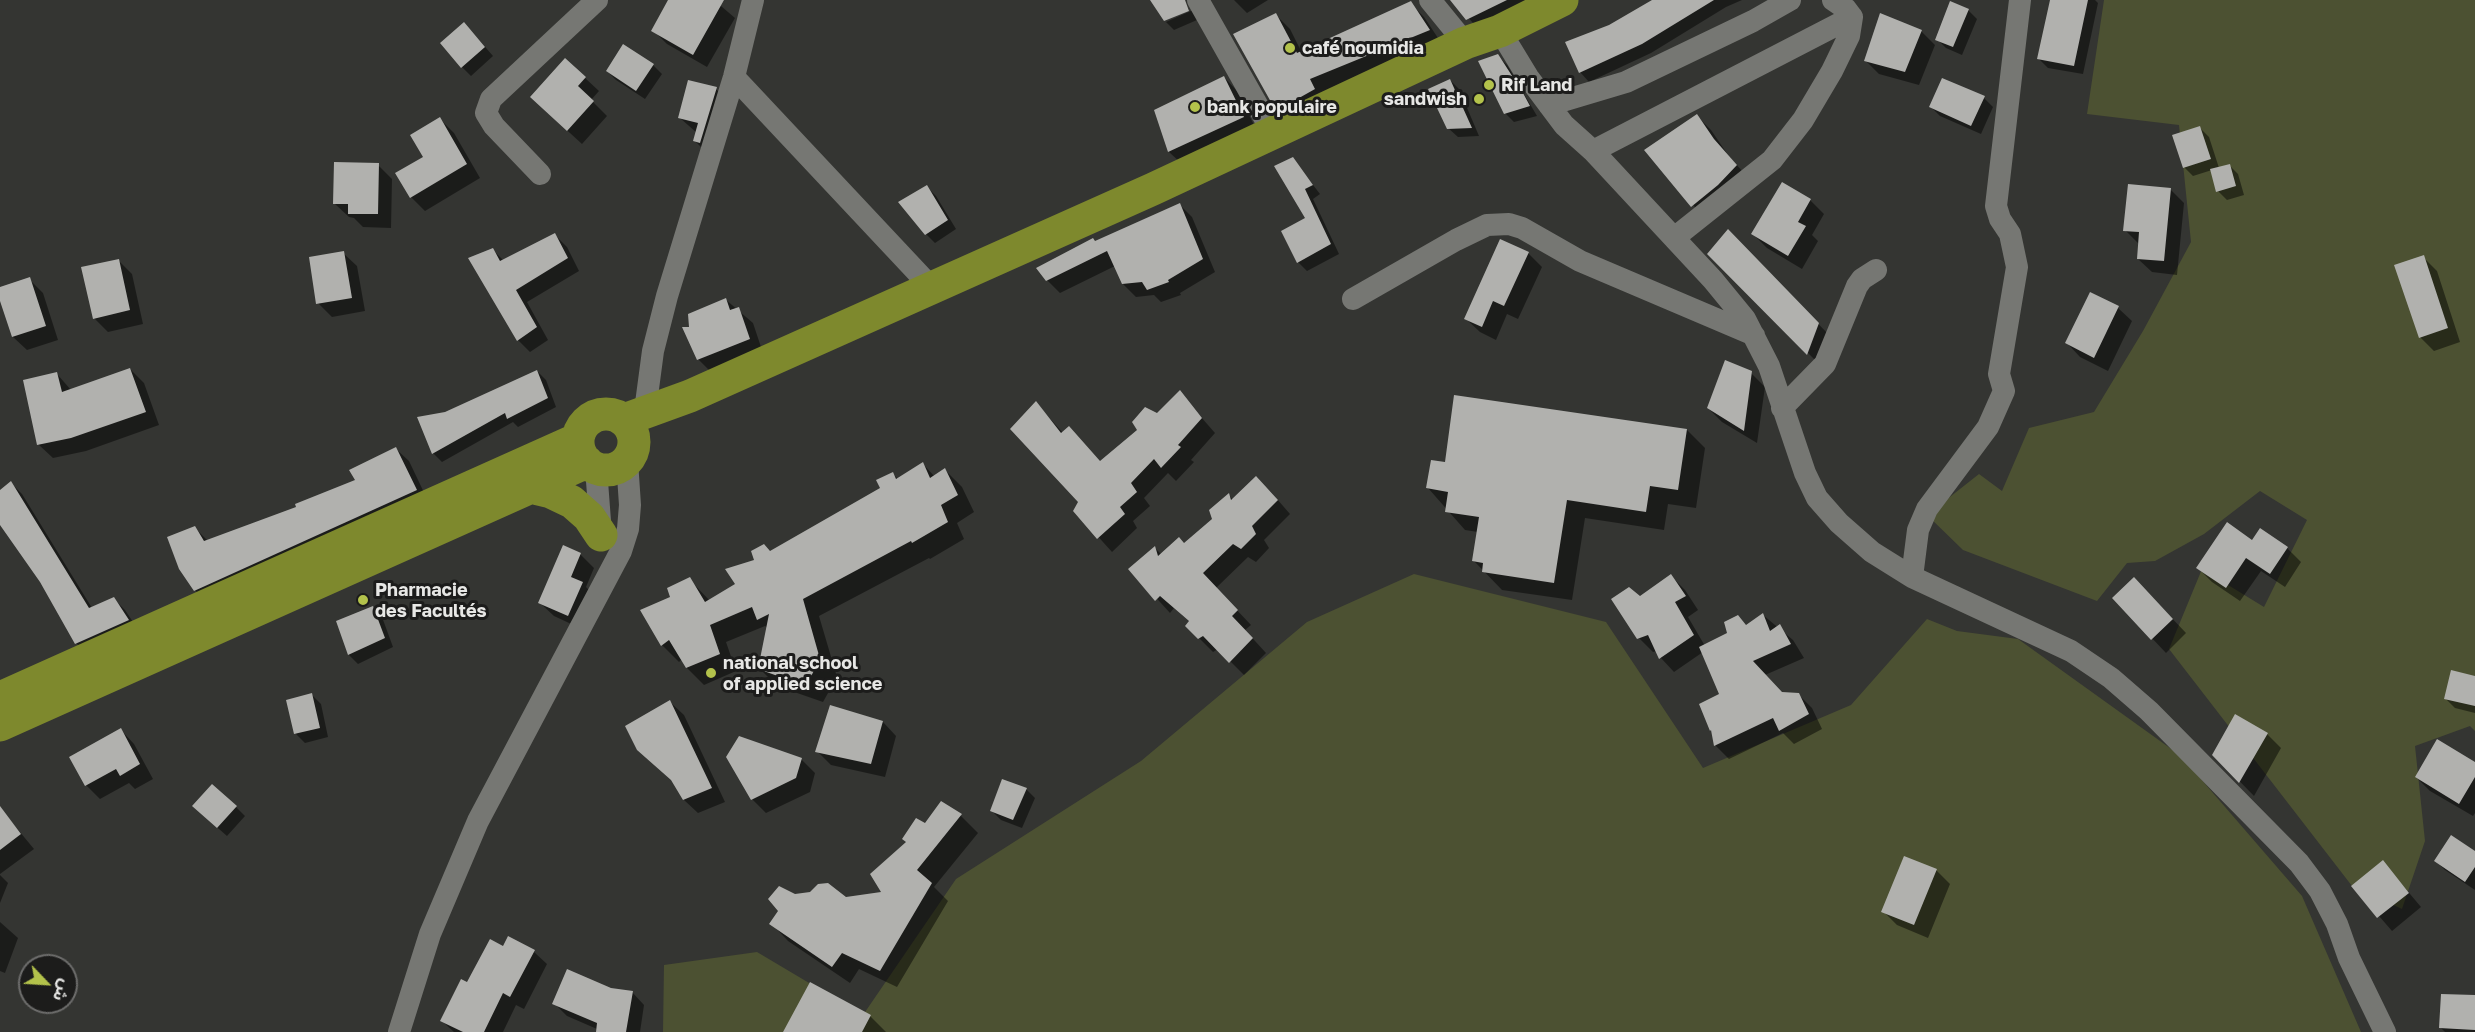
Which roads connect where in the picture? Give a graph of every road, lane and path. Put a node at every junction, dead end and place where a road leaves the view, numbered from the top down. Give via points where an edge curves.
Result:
1 (597, 0) edge
2 (1198, 0) edge
3 (1430, 0) edge
4 (1562, 0) edge
5 (1790, 0) edge
6 (1833, 0) edge
7 (2020, 0) edge
8 (750, 1) edge
9 (1852, 17) junction
10 (1500, 31) junction
11 (1465, 43) junction
12 (734, 76) junction
13 (1549, 105) junction
14 (1273, 133) junction
15 (1593, 151) junction
16 (540, 174) dead end
17 (1674, 238) junction
18 (1876, 270) dead end
19 (932, 288) junction
20 (1353, 299) dead end
21 (1754, 335) junction
22 (1782, 408) junction
23 (613, 443) junction
24 (530, 487) junction
25 (602, 536) junction
26 (1912, 577) junction
27 (606, 578) junction
28 (0, 698) edge
29 (0, 725) edge
30 (399, 1032) edge
31 (2385, 1032) edge

1 - 16 street via 491,99 486,113
2 - 14 street
3 - 11 street
4 - 10 highway
5 - 13 street via 1626,81
6 - 9 street
7 - 26 street via 1996,206 2010,234 2017,267 1999,374 2004,392 1988,427 1928,509 1918,531
8 - 12 street
9 - 15 street
9 - 17 street via 1849,36 1832,71 1803,120 1772,160
10 - 11 highway
10 - 13 street
11 - 14 highway
12 - 19 street
12 - 23 street via 653,351
13 - 15 street
14 - 19 highway
15 - 17 street
17 - 21 street via 1739,311
18 - 22 street via 1857,286 1825,363
19 - 23 highway via 690,396
20 - 21 street via 1487,225 1509,224 1580,261
21 - 22 street
22 - 26 street via 1817,498 1839,524 1872,552
23 - 24 highway
23 - 25 street
23 - 27 street via 630,505 621,551
23 - 28 highway
24 - 25 highway via 572,502
24 - 29 highway
25 - 27 street
26 - 31 street via 2071,651 2149,711 2300,863 2333,916
27 - 30 street via 478,821 430,934

